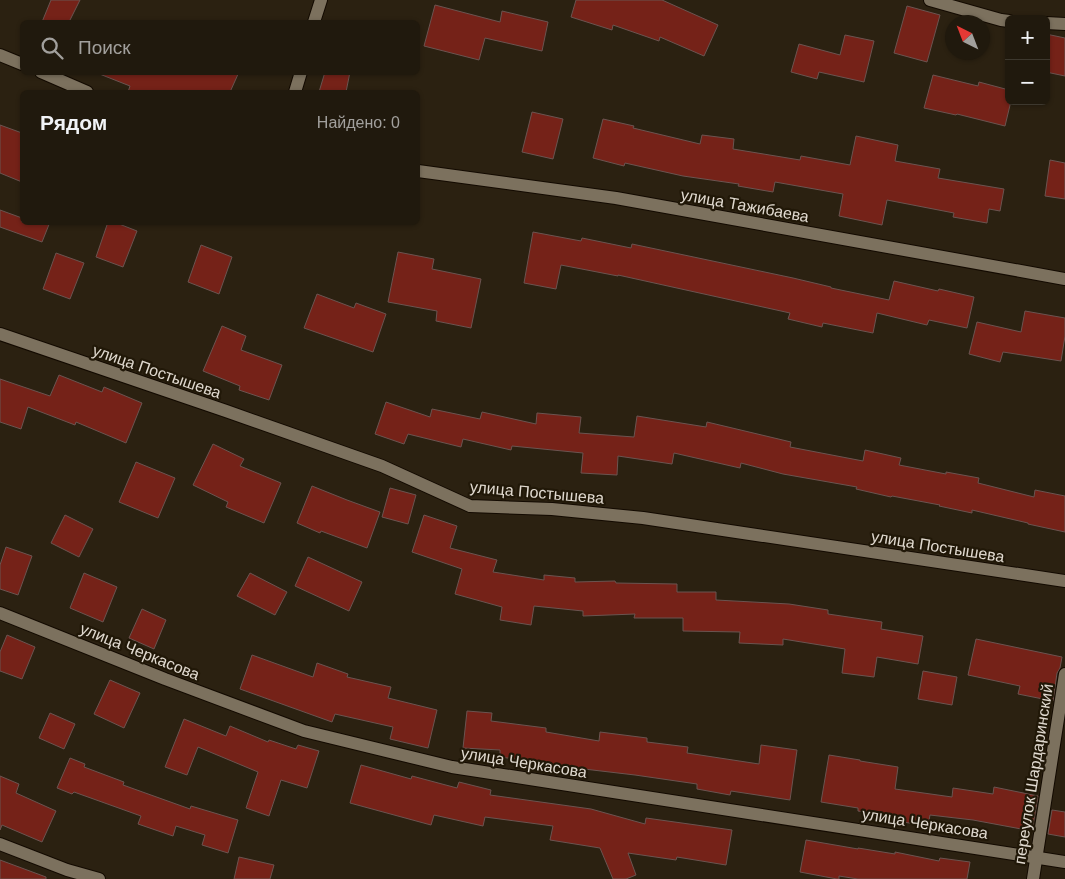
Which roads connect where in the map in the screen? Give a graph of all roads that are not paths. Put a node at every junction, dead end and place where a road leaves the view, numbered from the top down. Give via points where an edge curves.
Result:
1 (321, 0) edge
2 (930, 0) edge
3 (315, 20) edge
4 (1005, 20) edge
5 (1050, 23) edge
6 (1065, 24) edge
7 (0, 55) edge
8 (20, 63) edge
9 (48, 75) edge
10 (300, 75) edge
11 (83, 90) edge
12 (296, 90) edge
13 (420, 170) edge
14 (1065, 279) edge
15 (0, 334) edge
16 (1065, 581) edge
17 (0, 612) edge
18 (1065, 674) edge
19 (0, 844) edge
20 (1036, 857) junction
21 (1065, 862) edge
22 (99, 879) edge
23 (1033, 879) edge

1 - 3 street
2 - 4 street
5 - 6 street
7 - 8 street
9 - 11 street
10 - 12 street
13 - 14 street, улица Тажибаева via 616,198
15 - 16 street, улица Постышева via 382,466 470,506 552,509 643,518
17 - 20 street, улица Черкасова via 304,731 452,767
18 - 20 street, переулок Шардаринский
19 - 22 street
20 - 21 street, улица Черкасова
20 - 23 street, переулок Шардаринский

